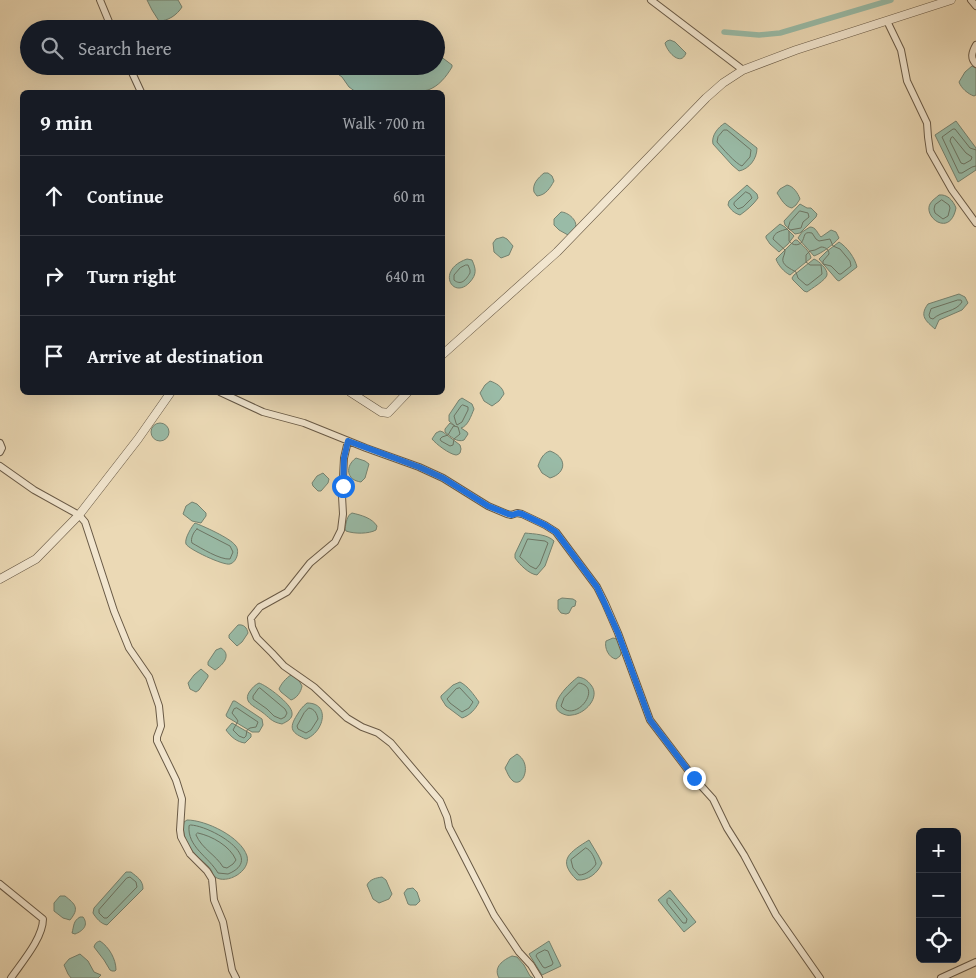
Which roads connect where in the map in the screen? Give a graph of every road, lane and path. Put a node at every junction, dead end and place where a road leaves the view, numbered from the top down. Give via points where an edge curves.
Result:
1 (100, 0) edge
2 (651, 0) edge
3 (951, 0) edge
4 (971, 0) edge
5 (976, 6) edge
6 (108, 20) edge
7 (887, 21) junction
8 (976, 45) edge
9 (976, 64) edge
10 (743, 70) junction
11 (133, 75) edge
12 (140, 90) edge
13 (976, 223) edge
14 (445, 351) edge
15 (169, 395) edge
16 (226, 395) edge
17 (355, 395) edge
18 (405, 395) edge
19 (348, 441) junction
20 (0, 443) edge
21 (0, 452) edge
22 (0, 466) edge
23 (79, 515) junction
24 (0, 580) edge
25 (0, 884) edge
26 (976, 962) edge
27 (11, 978) edge
28 (236, 978) edge
29 (540, 978) edge
30 (820, 978) edge
31 (941, 978) edge

1 - 6 street
2 - 10 street
3 - 7 street
4 - 5 street
7 - 10 street
7 - 13 street via 901,50 907,82 927,123 930,151
8 - 9 street via 972,52
10 - 14 street via 706,98 558,252
11 - 12 street
15 - 23 street
16 - 19 street via 263,412 304,423
17 - 18 street via 386,413
19 - 29 street via 341,530 335,542 310,564 287,592 260,607 251,618 252,627 257,638 284,666 314,687 347,718 391,743 440,801 449,827 494,915
19 - 30 street via 419,467 488,506 512,515 522,514 548,526 560,536 597,587 650,720 714,799 776,915
20 - 21 street
22 - 23 street
23 - 24 street via 36,559
23 - 28 street via 85,522 114,612 134,656 149,677 157,700 162,726 157,741 182,800 181,837 190,854 212,879 214,900 223,922
25 - 27 street via 43,919 41,932
26 - 31 street

